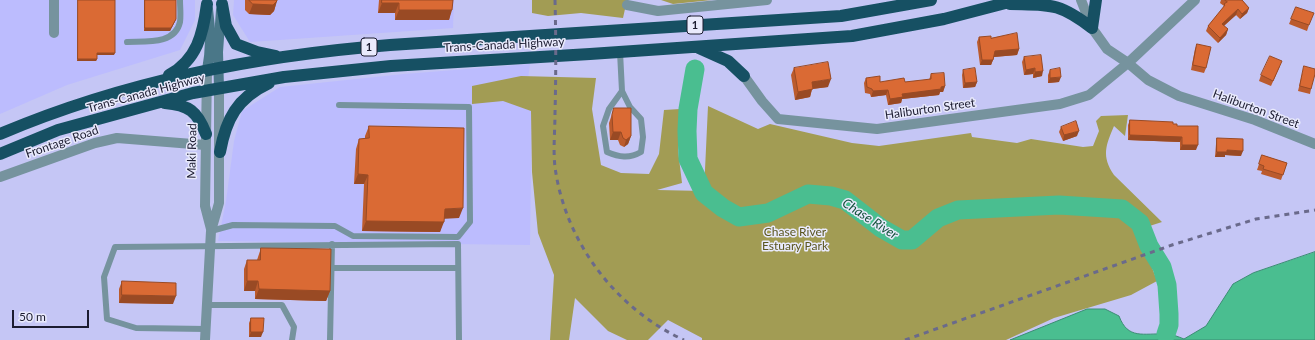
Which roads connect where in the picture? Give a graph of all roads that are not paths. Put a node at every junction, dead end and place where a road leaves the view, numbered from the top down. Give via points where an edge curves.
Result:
1 (54, 0) edge
2 (180, 0) edge
3 (768, 0) edge
4 (931, 0) edge
5 (1081, 0) edge
6 (1096, 0) edge
7 (1195, 0) edge
8 (207, 2) edge
9 (222, 2) edge
10 (1012, 2) edge
11 (627, 6) dead end
12 (1092, 28) junction
13 (54, 33) dead end
14 (127, 42) dead end
15 (696, 47) junction
16 (620, 52) junction
17 (281, 57) junction
18 (1128, 63) junction
19 (219, 68) junction
20 (207, 70) junction
21 (744, 76) joint
22 (284, 77) junction
23 (158, 80) junction
24 (219, 88) junction
25 (207, 91) junction
26 (622, 91) junction
27 (160, 102) junction
28 (339, 105) dead end
29 (0, 134) edge
30 (206, 139) junction
31 (1315, 144) edge
32 (220, 152) junction
33 (0, 154) edge
34 (0, 177) edge
35 (212, 231) junction
36 (332, 244) junction
37 (211, 245) junction
38 (331, 268) junction
39 (458, 268) junction
40 (207, 305) junction
41 (206, 329) junction
42 (205, 340) edge
43 (292, 340) edge
44 (330, 340) edge
45 (459, 340) edge

1 - 13 street
2 - 14 lane via 180,21 177,31 172,36
3 - 11 street via 658,11
4 - 17 highway, Trans-Canada Highway / 1 via 841,16 390,45
5 - 12 street, Haliburton Street
6 - 12 highway
7 - 18 street
8 - 20 street via 211,27
8 - 23 highway via 203,30 194,52 181,69
9 - 17 highway via 226,26 236,44
9 - 19 street
10 - 12 highway, Trans-Canada Highway via 1059,7 1074,14
10 - 15 highway, Trans-Canada Highway / 1 via 944,19 852,36
12 - 18 street, Haliburton Street via 1107,49
15 - 16 highway, Trans-Canada Highway / 1
15 - 21 highway via 728,61
16 - 22 highway, Trans-Canada Highway / 1 via 391,66
16 - 26 lane
17 - 19 highway, Trans-Canada Highway / 1
18 - 21 street, Haliburton Street via 1089,95 1060,104 877,129 778,119
18 - 31 street, Haliburton Street via 1148,80 1179,96 1255,120
19 - 20 highway, Trans-Canada Highway / 1
19 - 24 street
20 - 23 highway, Trans-Canada Highway / 1
20 - 25 street, Maki Road
22 - 24 highway, Trans-Canada Highway / 1
22 - 32 highway via 257,89 237,107 224,129
23 - 29 highway, Trans-Canada Highway / 1 via 49,113
24 - 25 highway, Trans-Canada Highway / 1
24 - 32 street, Maki Road
25 - 27 highway, Trans-Canada Highway / 1
25 - 30 street, Maki Road
26 - 26 lane via 609,109 603,126 607,152 618,157 634,157 641,152 641,119 630,107
27 - 30 highway via 188,107 199,118
27 - 33 highway, Trans-Canada Highway / 1 via 58,130
28 - 35 lane via 470,106 470,222 458,237 353,236 334,226 233,225
30 - 34 street, Frontage Road via 117,138 95,143
30 - 35 street, Maki Road via 205,206
32 - 35 street, Maki Road via 219,203
35 - 37 street, Maki Road
36 - 37 lane
36 - 38 lane
36 - 39 lane via 458,244
37 - 40 street, Maki Road
37 - 41 lane via 116,247 104,277 107,319 136,328
38 - 39 lane
38 - 44 lane
39 - 45 lane
40 - 41 street, Maki Road
40 - 43 lane via 282,305 294,327
41 - 42 street, Maki Road

